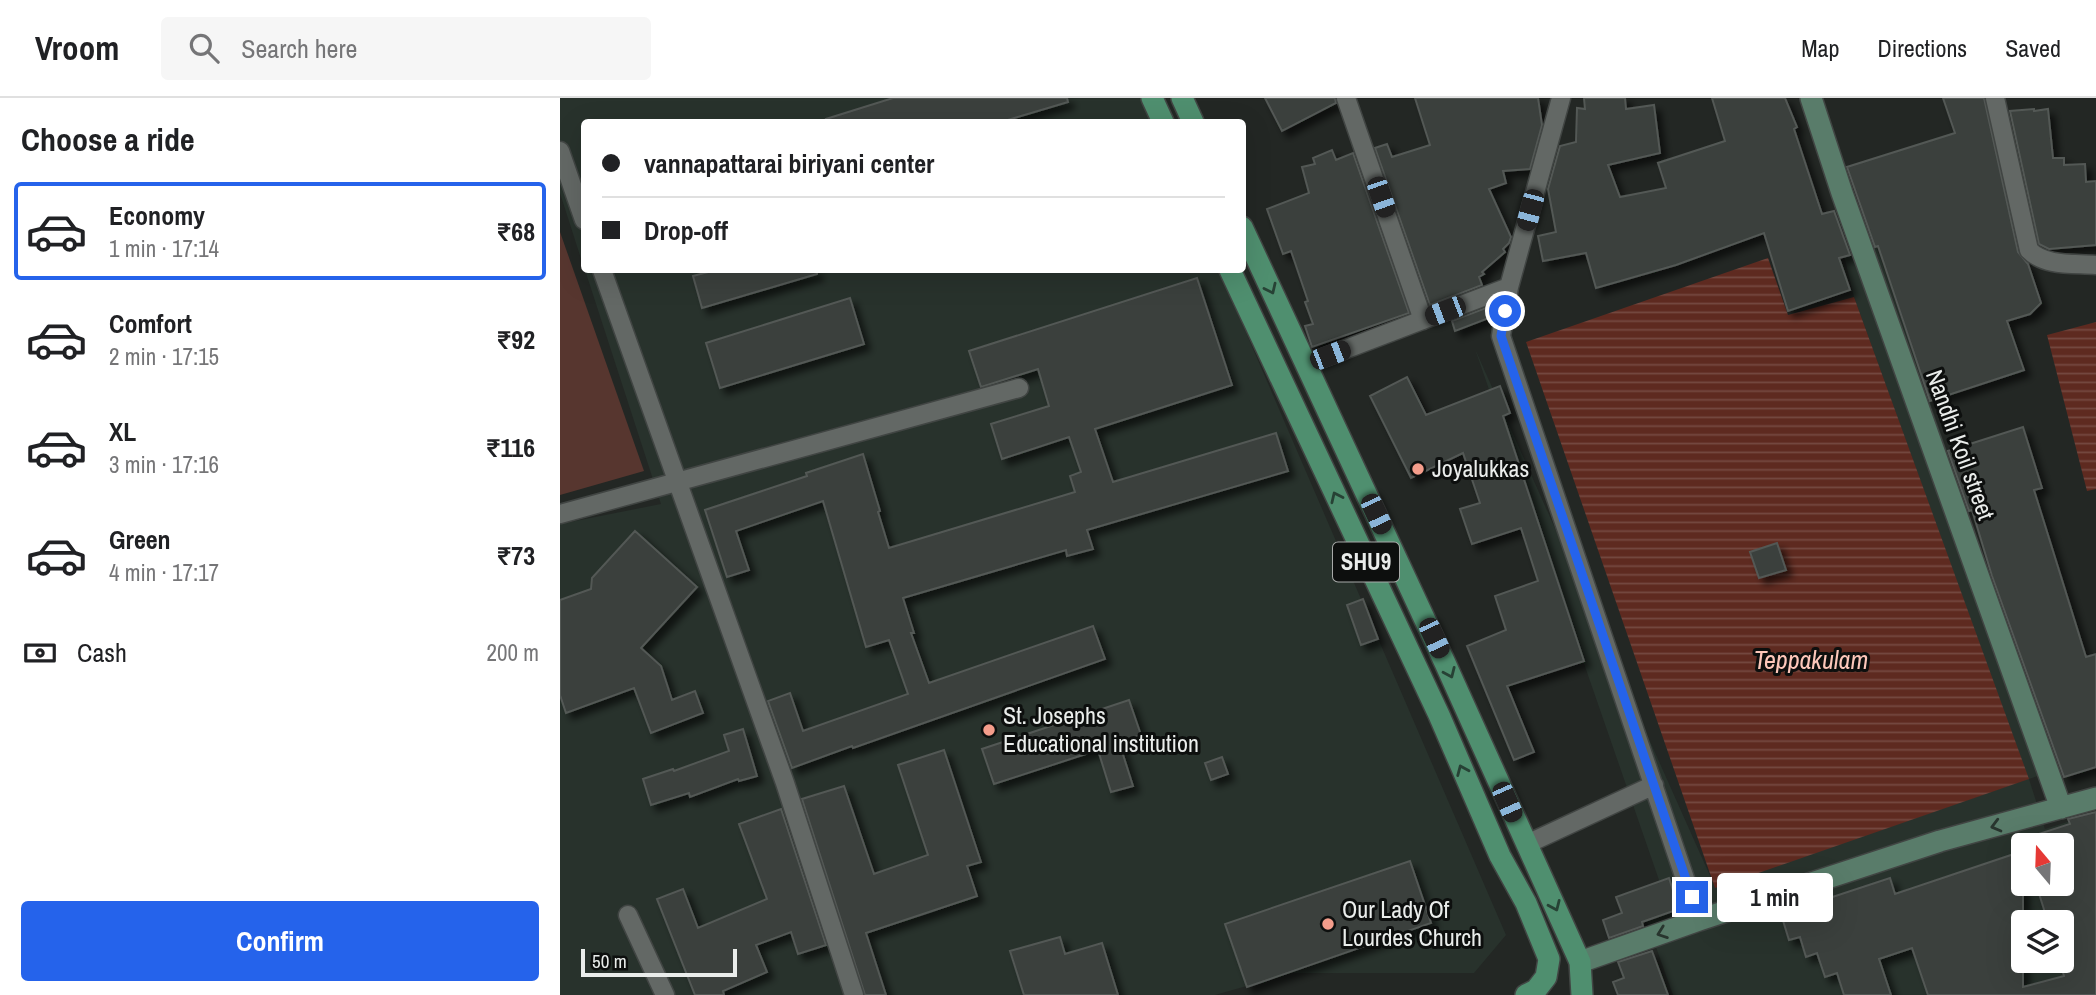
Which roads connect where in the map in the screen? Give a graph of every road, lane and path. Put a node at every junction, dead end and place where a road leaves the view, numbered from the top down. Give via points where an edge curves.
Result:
1 (1152, 98) edge
2 (1182, 98) edge
3 (1346, 98) edge
4 (1561, 98) edge
5 (1811, 98) edge
6 (1995, 98) edge
7 (1162, 119) edge
8 (1192, 119) edge
9 (560, 151) edge
10 (581, 211) edge
11 (1246, 235) edge
12 (2096, 265) edge
13 (603, 273) edge
14 (1231, 273) edge
15 (1509, 287) junction
16 (1423, 320) junction
17 (1307, 365) junction
18 (1019, 388) dead end
19 (678, 481) junction
20 (560, 514) edge
21 (1654, 785) junction
22 (2096, 799) edge
23 (2062, 808) junction
24 (1527, 844) junction
25 (628, 915) dead end
26 (1699, 920) junction
27 (1580, 962) junction
28 (1539, 994) edge
29 (665, 995) edge
30 (854, 995) edge
31 (1583, 995) edge

1 - 7 main road
2 - 8 main road
3 - 16 street
4 - 15 street
5 - 23 street, Nandhi Koil street
6 - 12 street via 2029,250 2047,261
9 - 10 street
11 -> 17 main road, SHU9
13 - 19 street
28 -> 14 main road, SHU9 via 1549,959 1526,903 1500,856 1439,715
15 - 16 street
15 - 21 street via 1501,336
16 - 17 street
17 -> 24 main road, SHU9
18 - 19 street
19 - 20 street
19 - 30 street
21 - 24 street
21 - 26 street
22 - 23 street
23 -> 26 street via 1941,841
24 -> 27 main road, SHU9
25 - 29 street
26 -> 27 street
27 - 31 main road, SHU9

